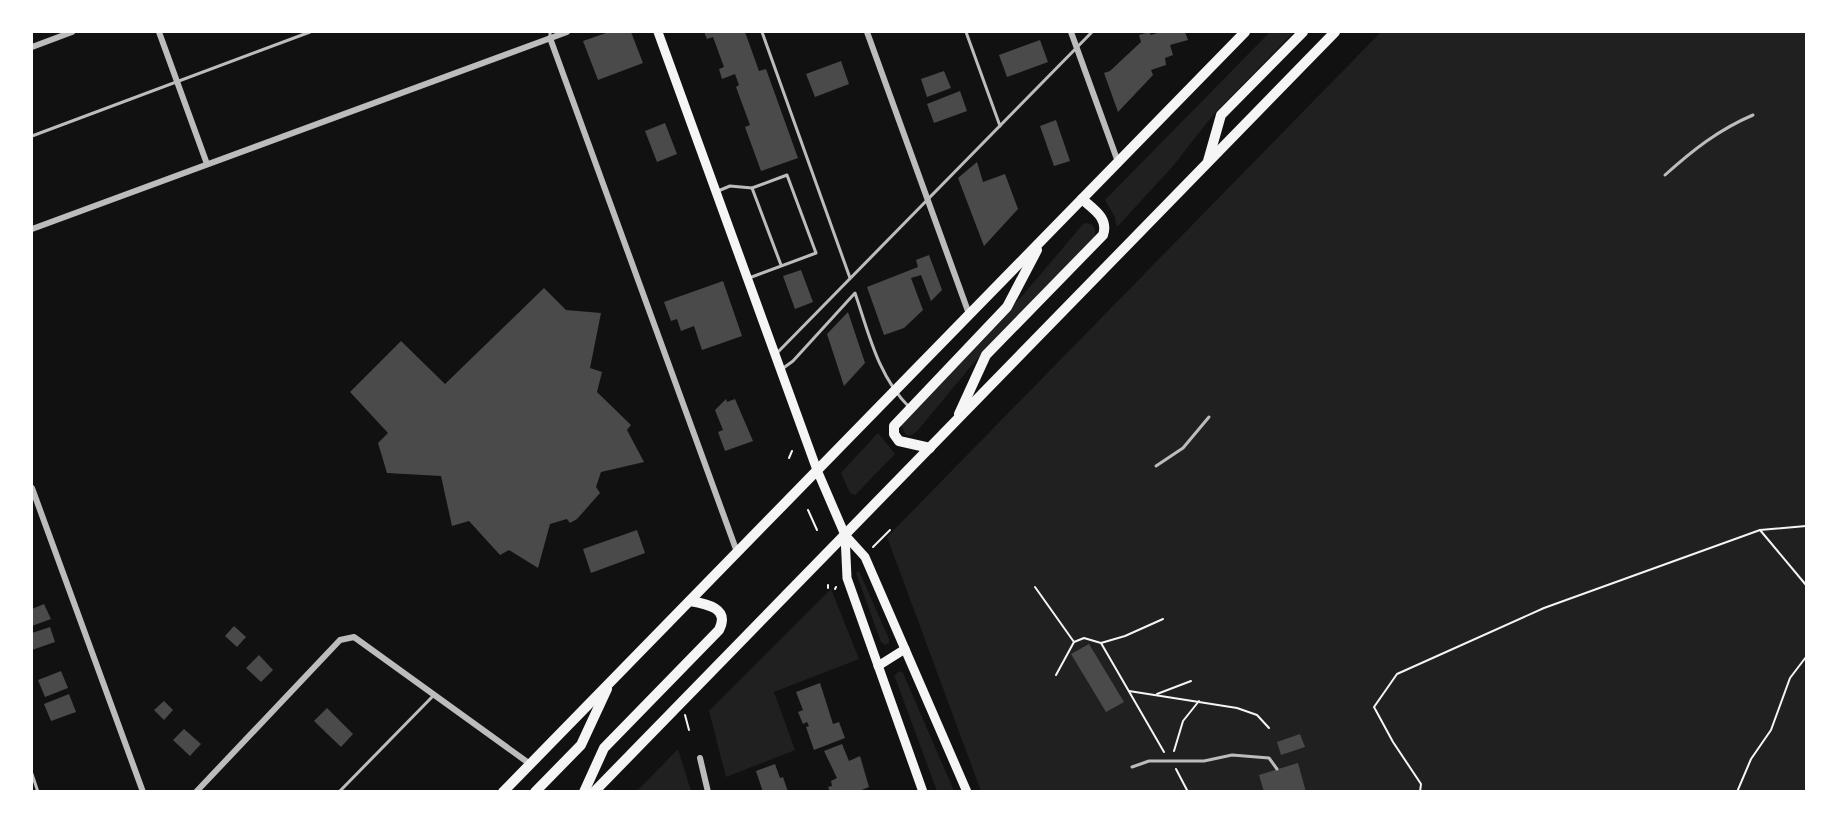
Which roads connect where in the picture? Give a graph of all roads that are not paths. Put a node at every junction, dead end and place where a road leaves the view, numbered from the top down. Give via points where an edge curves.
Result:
1 (72, 32) edge
2 (159, 32) edge
3 (310, 32) edge
4 (567, 32) edge
5 (658, 32) edge
6 (762, 32) edge
7 (867, 32) edge
8 (966, 32) edge
9 (1071, 32) edge
10 (1092, 32) edge
11 (1245, 32) edge
12 (1303, 32) edge
13 (1335, 32) edge
14 (550, 35) edge
15 (32, 47) edge
16 (1077, 48) junction
17 (177, 82) junction
18 (1753, 115) dead end
19 (1000, 126) junction
20 (32, 136) edge
21 (1118, 162) junction
22 (207, 164) junction
23 (1207, 165) junction
24 (1665, 175) dead end
25 (752, 188) junction
26 (716, 192) junction
27 (927, 197) junction
28 (1082, 199) junction
29 (32, 229) edge
30 (1043, 239) junction
31 (782, 266) junction
32 (747, 278) junction
33 (850, 279) junction
34 (969, 314) junction
35 (775, 355) junction
36 (780, 370) junction
37 (893, 391) junction
38 (909, 408) junction
39 (1209, 417) dead end
40 (956, 421) junction
41 (930, 448) junction
42 (1156, 466) dead end
43 (816, 470) junction
44 (32, 488) edge
45 (845, 535) junction
46 (737, 552) junction
47 (690, 601) junction
48 (905, 649) junction
49 (878, 666) junction
50 (611, 681) junction
51 (435, 694) junction
52 (700, 758) dead end
53 (530, 764) junction
54 (1132, 767) dead end
55 (1277, 769) dead end
56 (32, 774) edge
57 (38, 792) edge
58 (143, 792) edge
59 (196, 792) edge
60 (339, 792) edge
61 (503, 792) edge
62 (535, 792) edge
63 (584, 792) edge
64 (594, 792) edge
65 (708, 792) edge
66 (923, 792) edge
67 (967, 792) edge

1 - 15 street
2 - 17 street
3 - 17 lane
4 - 14 street
5 - 26 main road
6 - 33 lane
7 - 27 street
8 - 19 lane
9 - 16 street
10 - 16 lane
11 - 21 main road
12 - 23 main road via 1221,114
13 - 23 main road
14 - 22 street
14 - 46 street
16 - 19 lane
16 - 21 street
17 - 20 lane
17 - 22 street
18 - 24 lane via 1701,143
19 - 27 lane
21 - 28 main road
22 - 29 street
23 - 40 main road
25 - 26 lane via 730,186
25 - 31 lane
25 - 31 lane via 787,175 816,252
26 - 32 main road
27 - 33 lane
27 - 34 street
28 - 30 main road
28 - 40 main road via 1103,220 1104,235 987,355
30 - 34 main road
30 - 38 main road via 1007,307
31 - 32 lane
32 - 35 main road
33 - 35 lane
34 - 37 main road
35 - 36 main road
36 - 37 lane via 793,362 855,293
36 - 43 main road
37 - 38 lane
37 - 43 main road
38 - 41 main road via 894,426 894,434 905,444
39 - 42 lane via 1183,448
40 - 41 main road
41 - 45 main road
43 - 45 main road
43 - 46 main road
44 - 58 street
45 - 48 main road via 865,557
45 - 49 main road via 847,578
45 - 64 main road
46 - 47 main road
47 - 50 main road
47 - 63 main road via 716,607 723,622 719,630 604,748
48 - 49 main road
48 - 67 main road
49 - 66 main road
50 - 53 main road
50 - 62 main road via 581,745
51 - 53 street
51 - 59 street via 354,637 347,637
51 - 60 lane
52 - 65 street
53 - 61 main road
54 - 55 lane via 1149,761 1204,761 1232,755 1269,758
56 - 57 lane

